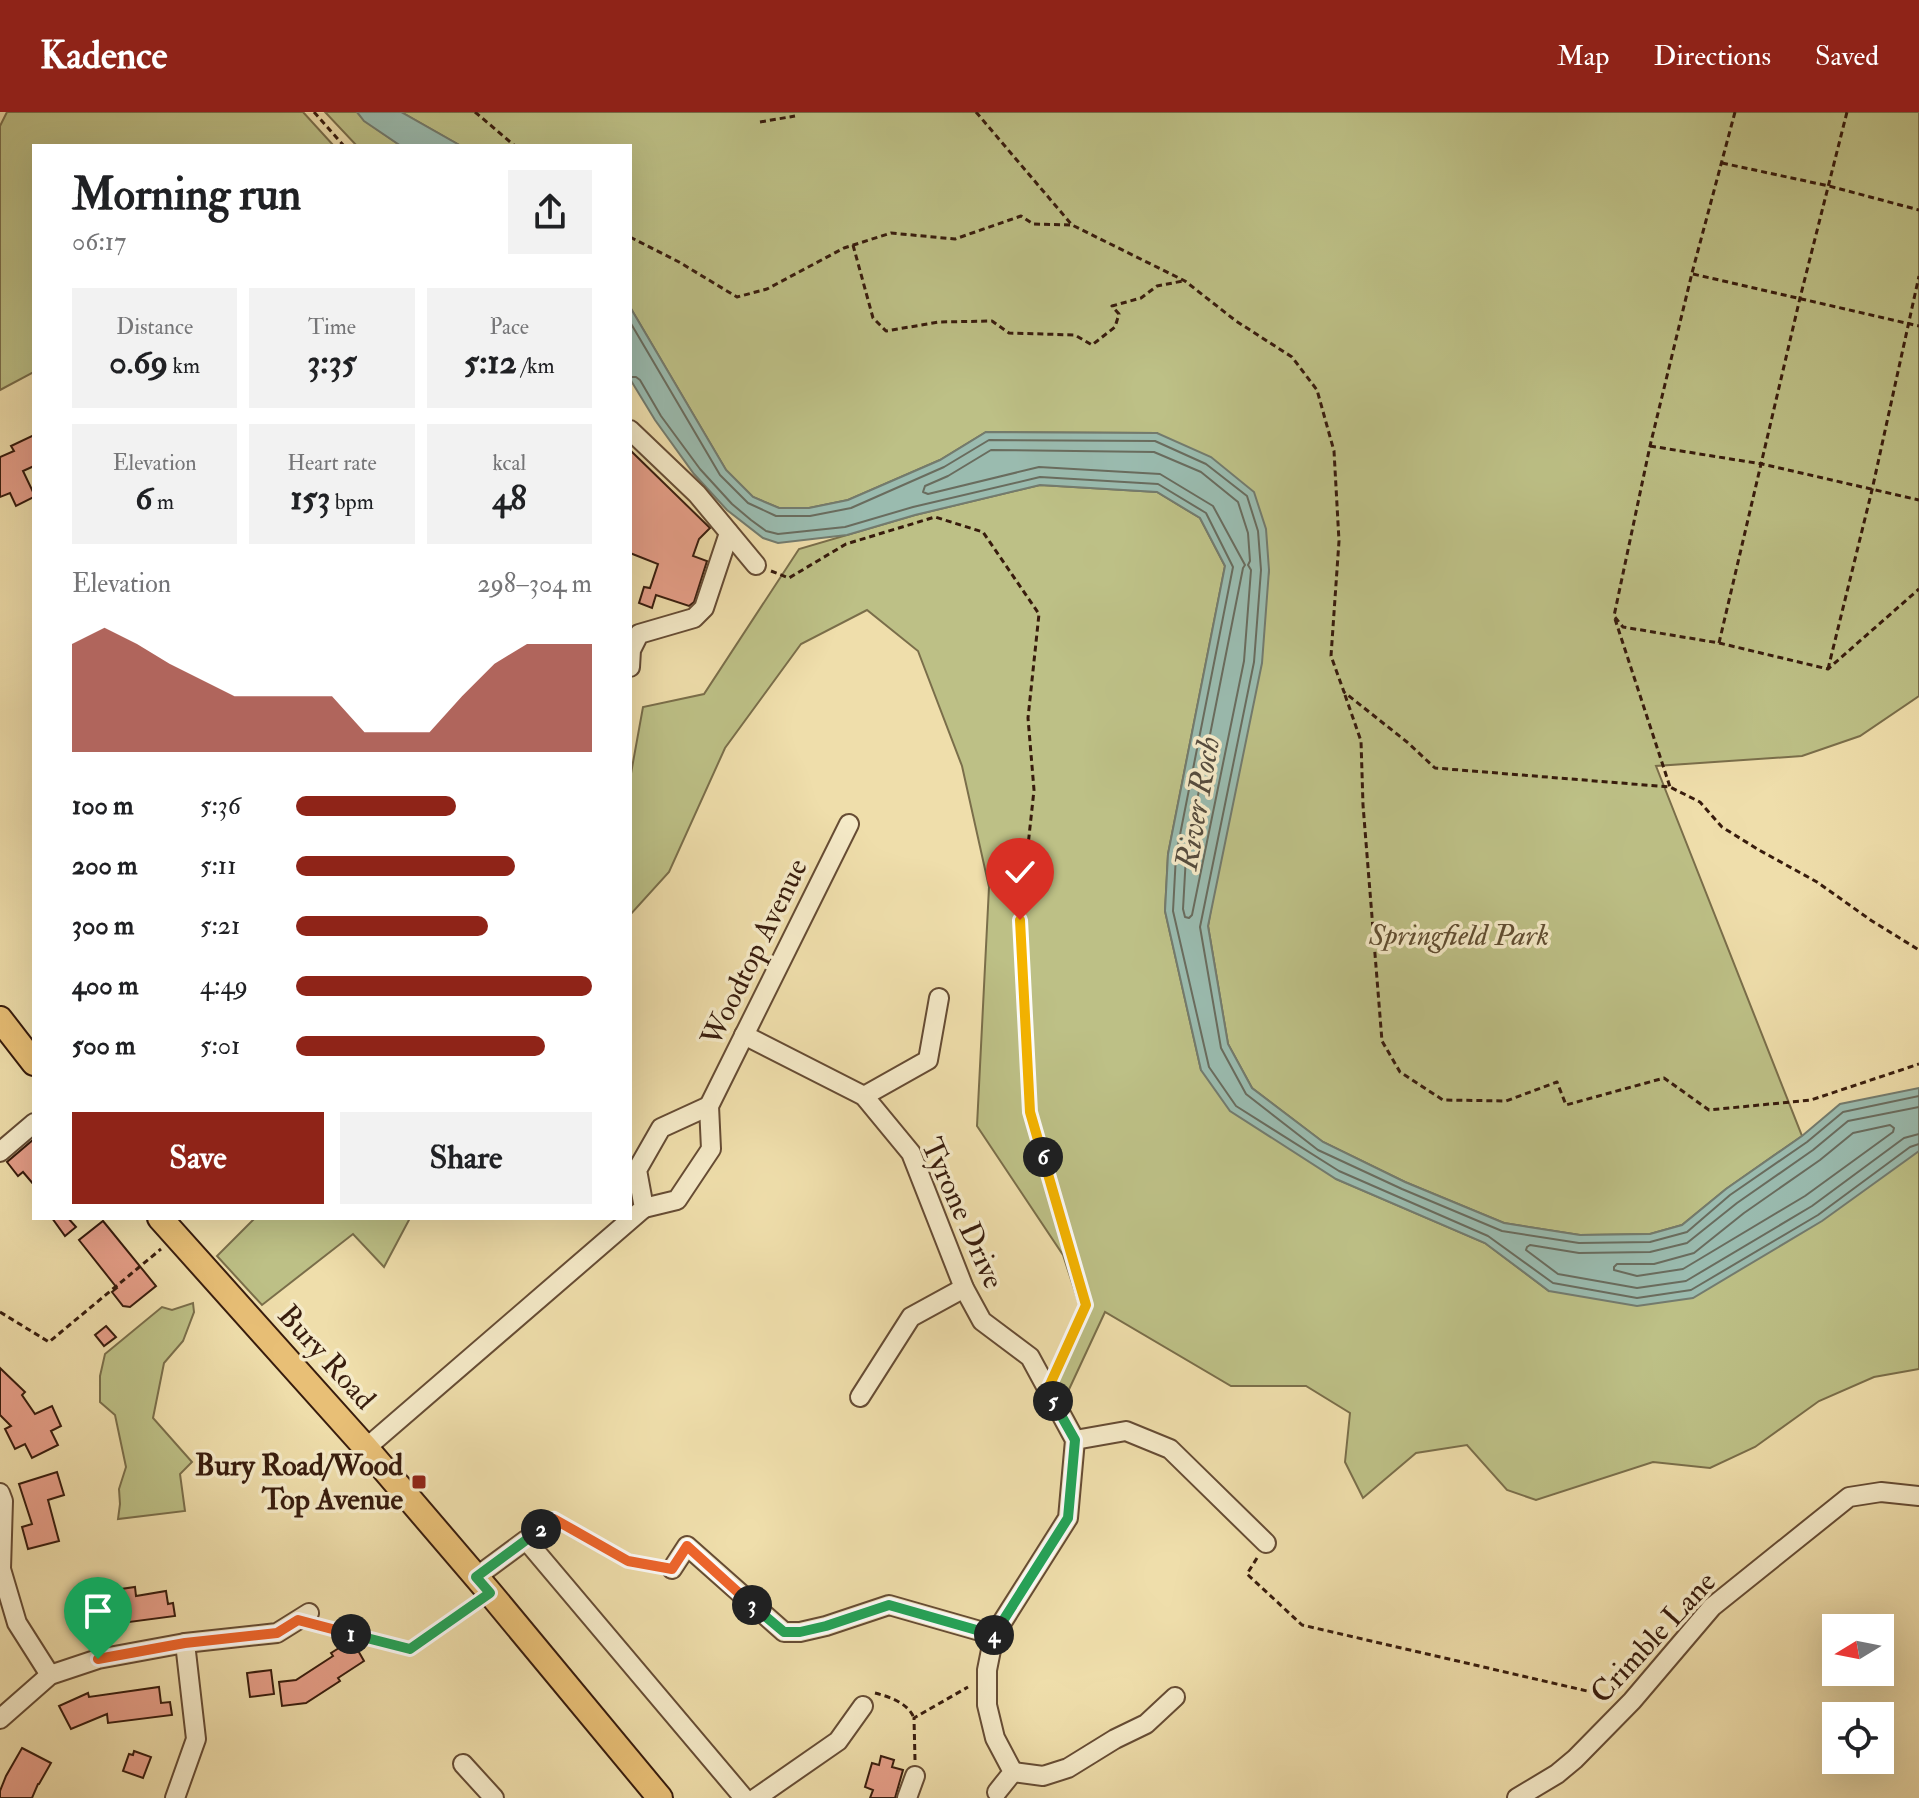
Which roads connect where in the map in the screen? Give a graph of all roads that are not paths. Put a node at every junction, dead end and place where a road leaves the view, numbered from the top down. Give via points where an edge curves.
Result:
1 (632, 432) edge
2 (729, 533) junction
3 (756, 565) road end
4 (632, 648) edge
5 (849, 824) dead end
6 (939, 998) dead end
7 (0, 1019) edge
8 (744, 1035) junction
9 (32, 1060) edge
10 (864, 1096) junction
11 (709, 1106) junction
12 (32, 1125) edge
13 (0, 1152) edge
14 (644, 1208) junction
15 (632, 1218) edge
16 (630, 1220) edge
17 (168, 1227) edge
18 (964, 1288) junction
19 (860, 1397) dead end
20 (1075, 1440) junction
21 (366, 1448) junction
22 (0, 1493) edge
23 (1919, 1496) edge
24 (1266, 1543) road end
25 (672, 1569) road end
26 (483, 1585) junction
27 (304, 1616) road end
28 (994, 1635) junction
29 (185, 1643) junction
30 (50, 1675) junction
31 (1175, 1697) dead end
32 (863, 1706) road end
33 (0, 1719) edge
34 (463, 1764) dead end
35 (1013, 1772) junction
36 (915, 1776) road end
37 (997, 1792) dead end
38 (175, 1798) edge
39 (494, 1798) edge
40 (660, 1798) edge
41 (744, 1798) edge
42 (756, 1798) edge
43 (907, 1798) edge
44 (1517, 1798) edge

1 - 2 street
2 - 3 street
2 - 4 street via 704,608 694,618 639,634
5 - 8 street, Woodtop Avenue
6 - 10 street via 928,1060
7 - 9 main road
8 - 10 street, Tyrone Drive
8 - 11 street, Woodtop Avenue
10 - 18 street, Tyrone Drive via 911,1153
11 - 14 street, Woodtop Avenue via 711,1149 677,1200
11 - 14 street via 661,1128 637,1170
12 - 13 street
14 - 15 street, Woodtop Avenue
16 - 21 street, Woodtop Avenue
17 - 21 main road, Bury Road
18 - 19 street via 911,1317
18 - 20 street, Tyrone Drive via 982,1321 1030,1357
20 - 24 street via 1126,1431 1170,1449
20 - 28 street via 1068,1518
21 - 26 main road, Bury Road
22 - 30 street via 1,1569 17,1623
23 - 44 street, Crimble Lane via 1881,1492 1849,1497 1712,1607 1575,1759
25 - 28 street via 687,1546 784,1632 826,1626 889,1605
26 - 40 main road, Bury Road
26 - 41 street via 526,1540
27 - 29 street via 277,1633
28 - 35 street via 987,1705 995,1738
29 - 30 street via 98,1659
29 - 38 street via 196,1739
30 - 33 street
31 - 35 street via 1146,1724 1068,1768 1043,1776
32 - 42 street via 838,1741
34 - 39 street
35 - 37 street
36 - 43 street

